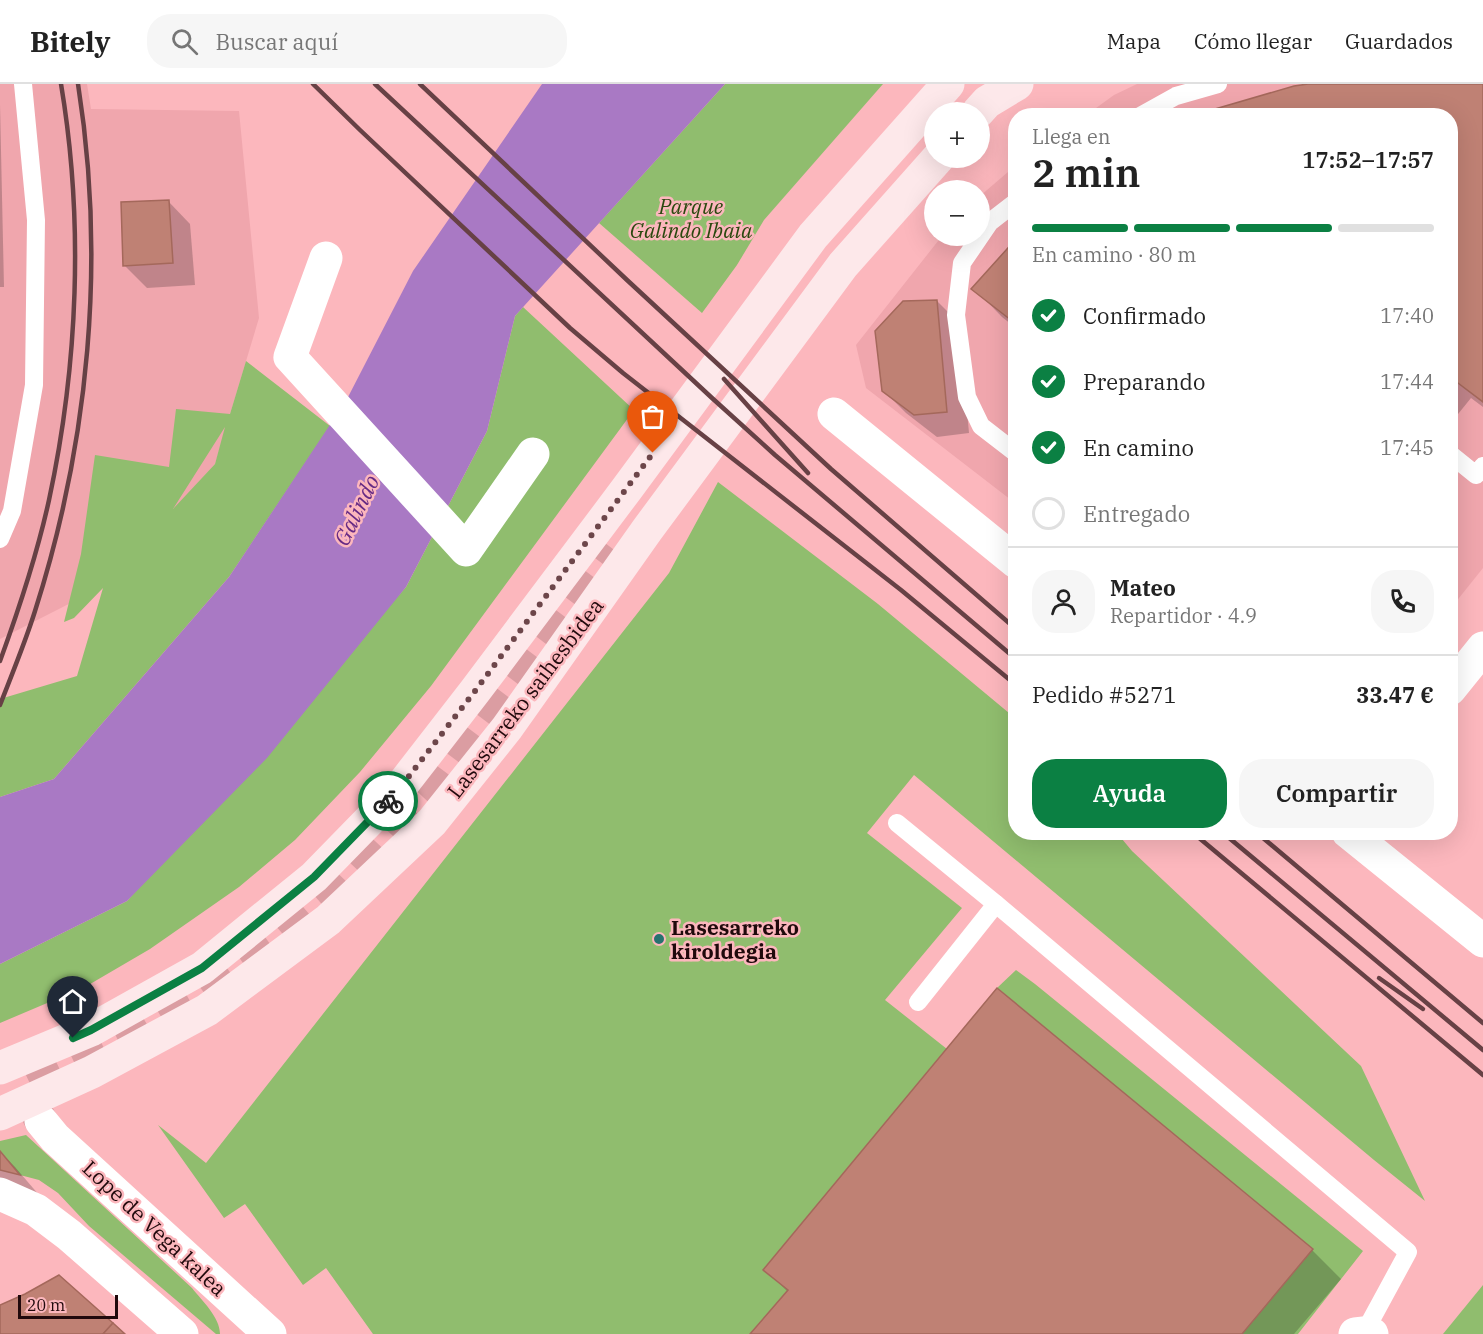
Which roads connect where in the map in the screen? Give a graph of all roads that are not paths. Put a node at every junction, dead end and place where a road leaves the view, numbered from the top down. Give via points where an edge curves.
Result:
1 (23, 84) edge
2 (948, 84) edge
3 (1017, 84) edge
4 (1218, 84) edge
5 (987, 102) edge
6 (1154, 108) edge
7 (929, 168) edge
8 (1008, 208) edge
9 (326, 258) dead end
10 (834, 414) dead end
11 (1008, 447) edge
12 (533, 454) dead end
13 (1458, 460) edge
14 (1483, 466) edge
15 (0, 539) edge
16 (1008, 555) edge
17 (1483, 648) edge
18 (1458, 679) edge
19 (897, 823) dead end
20 (1358, 840) edge
21 (996, 904) junction
22 (1483, 941) edge
23 (918, 1002) dead end
24 (0, 1068) edge
25 (0, 1114) edge
26 (40, 1121) tunnel mouth
27 (0, 1194) edge
28 (212, 1281) junction
29 (182, 1334) edge
30 (234, 1334) edge
31 (270, 1334) edge
32 (1364, 1334) edge

1 - 15 lane via 36,220 34,386 12,511
2 - 24 main road, Lasesarreko saihesbidea via 813,236 396,793 314,877 202,968 91,1030
3 - 5 main road
4 - 6 lane via 1176,96
7 - 25 main road, Lasesarreko saihesbidea via 843,265 507,728 432,822 328,920 207,1010 92,1072
8 - 11 lane via 990,222 962,264 956,315 967,397 981,426
9 - 12 street via 290,357 466,550
10 - 16 street
13 - 14 lane via 1476,475
17 - 18 street
19 - 21 lane
20 - 22 street
21 - 23 lane
21 - 32 lane via 1408,1252
26 - 28 street, Lope de Vega kalea
27 - 29 street via 36,1210 69,1235
28 - 30 street
28 - 31 street, Lope de Vega kalea

